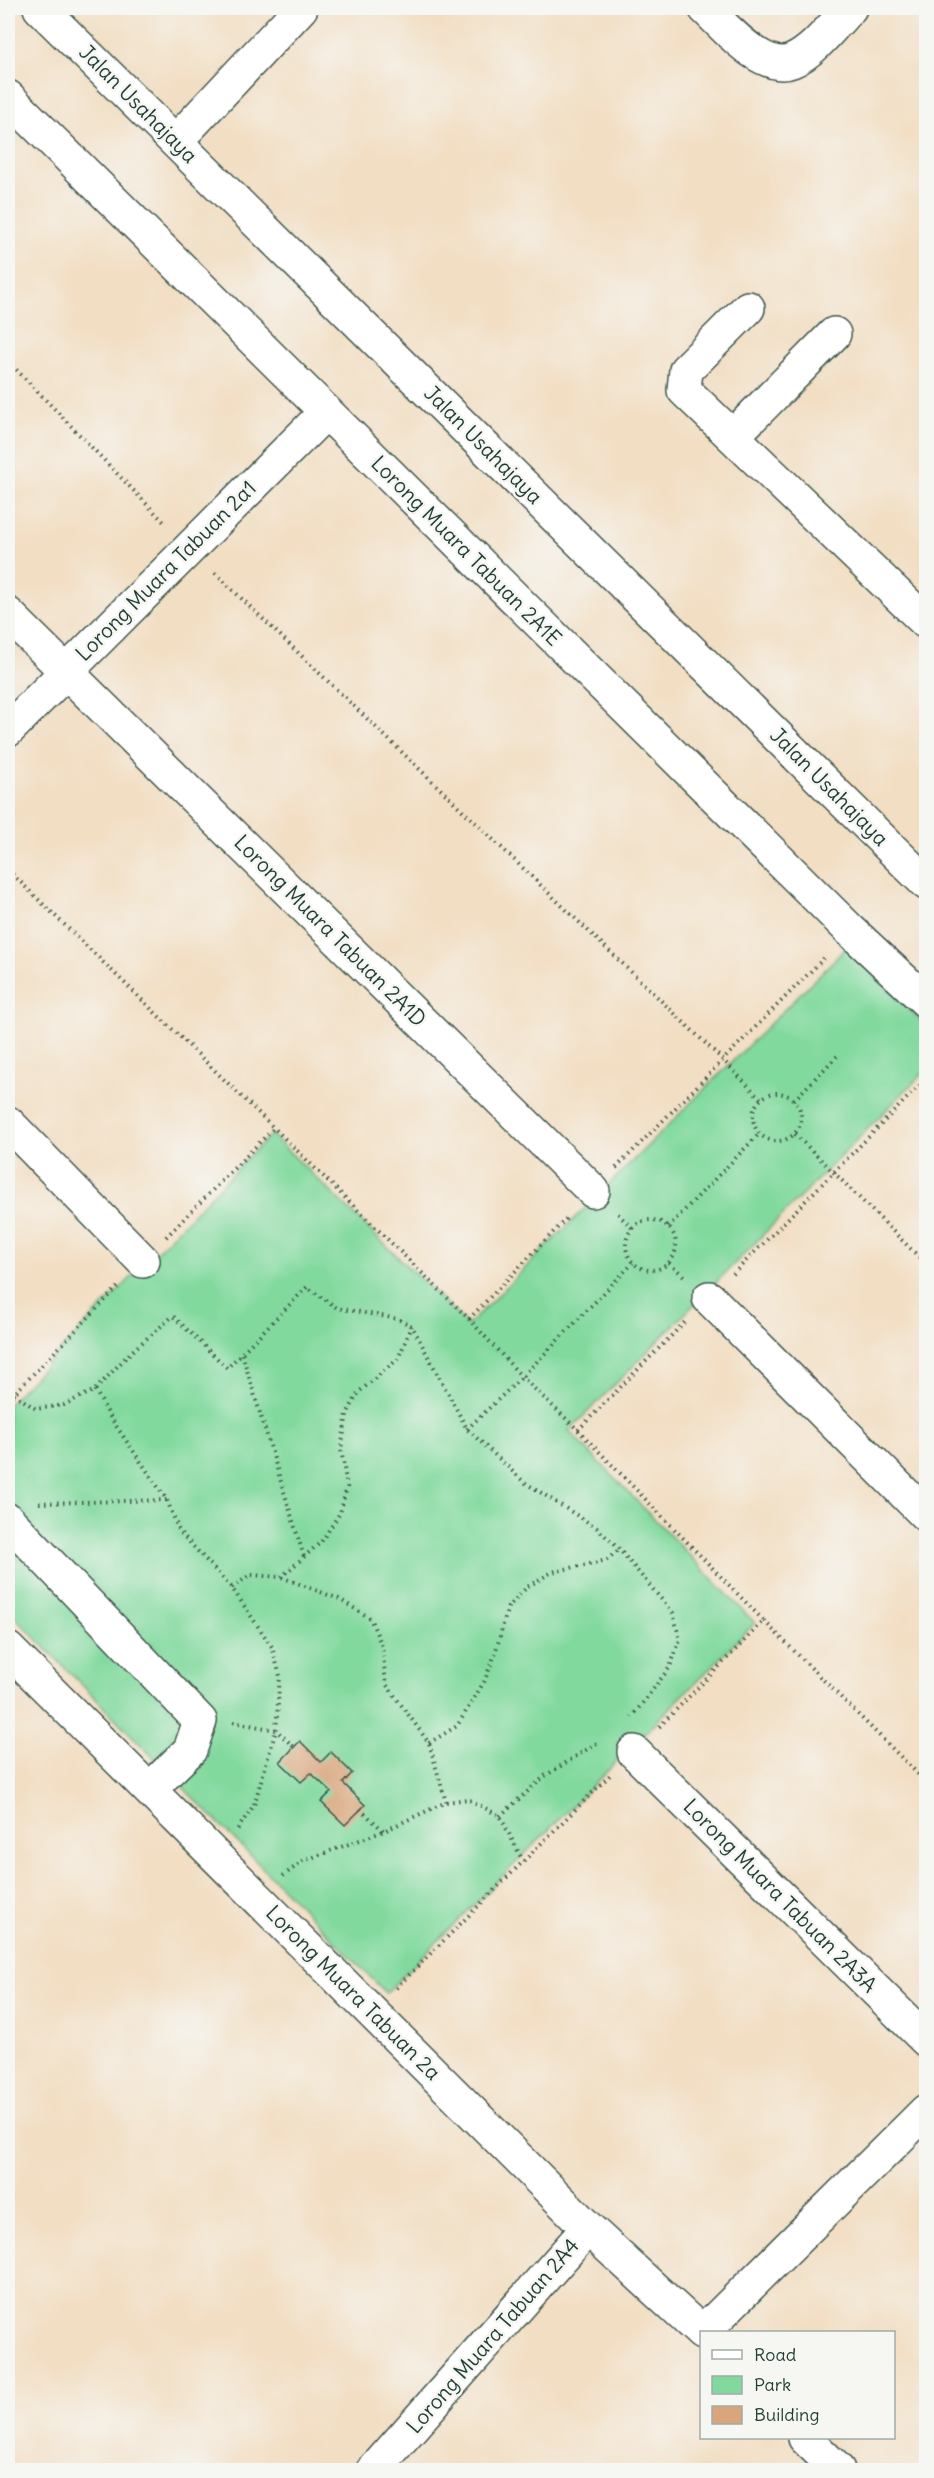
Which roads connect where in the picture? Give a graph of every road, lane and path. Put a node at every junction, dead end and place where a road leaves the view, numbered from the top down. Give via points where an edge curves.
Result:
1 (40, 8) edge
2 (705, 8) edge
3 (850, 8) edge
4 (288, 12) edge
5 (8, 97) edge
6 (176, 141) junction
7 (748, 308) dead end
8 (834, 334) dead end
9 (8, 361) edge
10 (326, 412) junction
11 (733, 436) junction
12 (190, 548) junction
13 (8, 614) edge
14 (927, 622) edge
15 (66, 670) junction
16 (8, 730) edge
17 (8, 870) edge
18 (927, 883) edge
19 (851, 931) junction
20 (927, 1001) edge
21 (839, 1054) dead end
22 (723, 1060) junction
23 (927, 1079) edge
24 (761, 1099) junction
25 (794, 1100) junction
26 (8, 1122) edge
27 (274, 1128) junction
28 (759, 1134) junction
29 (795, 1134) junction
30 (834, 1171) junction
31 (593, 1191) junction
32 (668, 1227) junction
33 (143, 1261) junction
34 (633, 1263) junction
35 (927, 1264) edge
36 (709, 1298) junction
37 (469, 1318) junction
38 (412, 1326) junction
39 (242, 1354) junction
40 (522, 1377) junction
41 (95, 1390) junction
42 (14, 1394) junction
43 (8, 1400) edge
44 (466, 1429) junction
45 (578, 1430) junction
46 (167, 1500) junction
47 (37, 1503) dead end
48 (927, 1515) edge
49 (8, 1520) edge
50 (619, 1549) junction
51 (304, 1557) junction
52 (281, 1577) junction
53 (232, 1588) junction
54 (764, 1621) junction
55 (8, 1649) edge
56 (630, 1719) dead end
57 (200, 1721) junction
58 (276, 1730) junction
59 (604, 1738) dead end
60 (429, 1743) junction
61 (294, 1747) dead end
62 (634, 1752) junction
63 (927, 1782) edge
64 (149, 1790) junction
65 (446, 1802) junction
66 (360, 1809) dead end
67 (500, 1816) junction
68 (384, 1831) junction
69 (234, 1833) dead end
70 (523, 1861) junction
71 (277, 1880) dead end
72 (373, 2013) junction
73 (927, 2040) edge
74 (927, 2111) edge
75 (588, 2228) junction
76 (700, 2331) edge
77 (704, 2331) edge
78 (806, 2439) edge
79 (374, 2470) edge
80 (838, 2470) edge

1 - 6 street, Jalan Usahajaya
2 - 3 street via 749,51 778,63 791,61 813,45
4 - 6 street
5 - 10 street, Lorong Muara Tabuan 2A1E
6 - 18 street, Jalan Usahajaya
7 - 11 street via 686,370 684,390
8 - 11 street
9 - 12 path
10 - 12 street, Lorong Muara Tabuan 2a1
10 - 19 street, Lorong Muara Tabuan 2A1E
11 - 14 street
12 - 15 street, Lorong Muara Tabuan 2a1
12 - 22 path
13 - 15 street, Lorong Muara Tabuan 2A1D
15 - 16 street, Lorong Muara Tabuan 2a1
15 - 31 street, Lorong Muara Tabuan 2A1D
17 - 27 path
19 - 20 street, Lorong Muara Tabuan 2A1E
19 - 22 path
21 - 25 path
22 - 24 path
22 - 31 path
23 - 30 path
24 - 25 path via 784,1094
24 - 28 path via 753,1116
25 - 29 path via 802,1116
26 - 33 street
27 - 33 path
27 - 37 path
28 - 29 path via 777,1142
28 - 32 path
29 - 30 path
30 - 35 path
30 - 36 path
31 - 37 path
32 - 34 path via 650,1220 632,1228 626,1245
32 - 34 path via 675,1238 675,1252 669,1263 657,1269 644,1269
33 - 42 path
34 - 40 path
36 - 45 path
36 - 48 street
37 - 40 path
38 - 39 path via 399,1319 337,1308 307,1287
38 - 44 path
38 - 51 path via 398,1359 358,1392 347,1414 341,1449 347,1487 340,1513 321,1542
39 - 41 path via 227,1368 173,1316 130,1352
39 - 51 path
40 - 44 path
40 - 45 path
41 - 42 path via 64,1405 36,1410
41 - 46 path
42 - 43 path
44 - 50 path via 524,1482 597,1528
45 - 54 path
46 - 47 path
46 - 53 path via 179,1531
49 - 57 street
50 - 56 path via 673,1613 680,1640 670,1667
50 - 60 path via 607,1560 552,1572 527,1587 508,1607 484,1682 457,1726
51 - 52 path
52 - 53 path via 250,1575
52 - 60 path via 339,1599 370,1618 382,1646 386,1684
53 - 58 path via 272,1647 280,1676
54 - 62 path
54 - 63 path
55 - 64 street, Lorong Muara Tabuan 2a
57 - 58 path via 244,1722
57 - 64 street via 190,1750
58 - 61 path
58 - 69 path via 254,1805
59 - 67 path via 545,1776
60 - 65 path
62 - 70 path
62 - 73 street, Lorong Muara Tabuan 2A3A
64 - 72 street, Lorong Muara Tabuan 2a
65 - 67 path via 468,1799
65 - 68 path
66 - 68 path
67 - 70 path
68 - 71 path via 303,1861
70 - 72 path
72 - 75 street, Lorong Muara Tabuan 2a
74 - 77 street
75 - 76 street, Lorong Muara Tabuan 2a
75 - 79 street, Lorong Muara Tabuan 2A4
78 - 80 street

